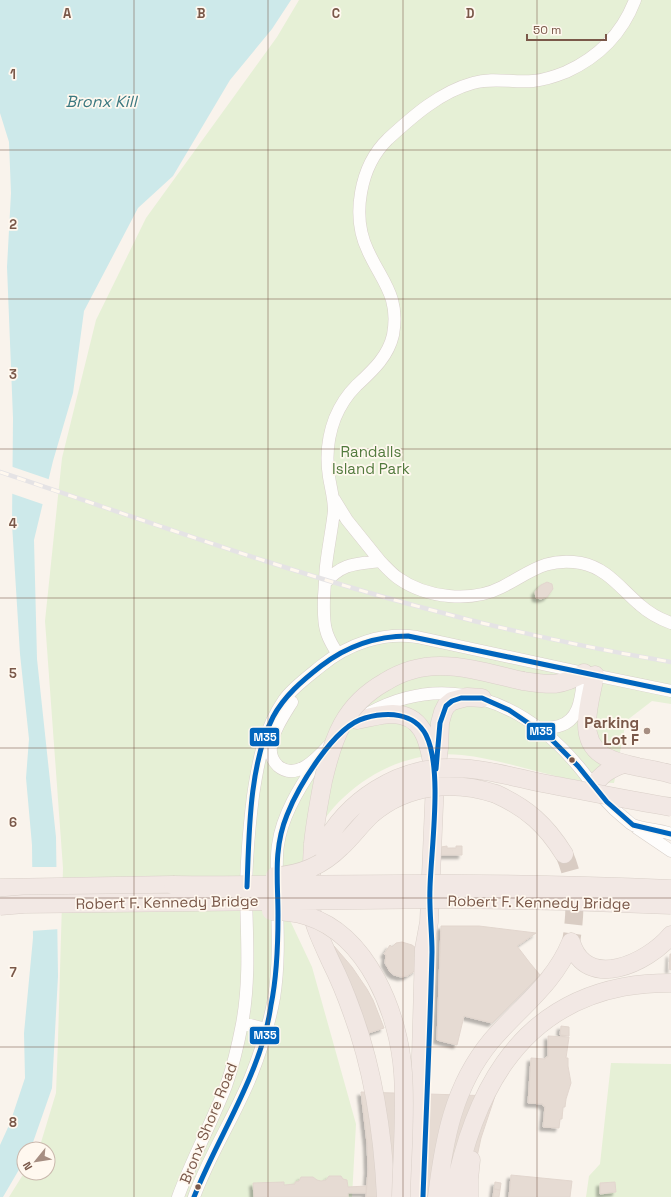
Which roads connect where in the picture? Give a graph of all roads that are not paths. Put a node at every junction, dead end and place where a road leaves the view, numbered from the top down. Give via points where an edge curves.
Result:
1 (635, 0) edge
2 (334, 498) junction
3 (380, 561) junction
4 (325, 583) junction
5 (671, 623) edge
6 (337, 653) junction
7 (589, 674) junction
8 (304, 680) junction
9 (671, 690) edge
10 (482, 698) junction
11 (357, 720) junction
12 (538, 728) junction
13 (326, 749) junction
14 (624, 764) junction
15 (671, 774) edge
16 (435, 782) junction
17 (593, 786) junction
18 (671, 807) edge
19 (633, 825) junction
20 (671, 834) edge
21 (317, 846) junction
22 (671, 852) edge
23 (564, 854) tunnel mouth
24 (173, 885) junction
25 (0, 888) edge
26 (671, 889) edge
27 (671, 905) edge
28 (0, 906) edge
29 (0, 912) edge
30 (671, 935) edge
31 (671, 983) edge
32 (243, 1023) junction
33 (266, 1029) junction
34 (425, 1050) junction
35 (487, 1091) junction
36 (198, 1148) junction
37 (214, 1149) junction
38 (178, 1197) edge
39 (194, 1197) edge
40 (386, 1197) edge
41 (401, 1197) edge
42 (411, 1197) edge
43 (423, 1197) edge
44 (437, 1197) edge
45 (453, 1197) edge
46 (468, 1197) edge

1 - 2 street via 612,40 587,61 559,75 542,80 475,82 452,91 431,104 387,140 374,158 362,191 361,228 367,250 391,294 394,325 384,357 346,397 335,418 327,452
2 - 3 street via 347,520
2 - 4 street
3 - 4 street via 347,566
3 - 5 street via 397,578 416,588 438,594 467,596 486,594 548,563 582,563 610,576 640,606
4 - 6 street via 324,624
6 - 7 street, Bronx Shore Road via 369,640 408,636
6 - 8 street, Bronx Shore Road
7 - 9 street, Bronx Shore Road
7 - 12 street via 572,718 561,726
7 - 14 highway via 589,738 600,754 609,760
7 - 21 highway, bridge via 550,685 438,666 398,674 374,689 351,710 336,736 322,788
8 - 13 street via 276,732 271,746 273,758 284,770 295,771 307,766
8 - 32 street, Bronx Shore Road via 276,712 258,763 248,845 246,989
10 - 11 street via 451,693 416,696 383,706
10 - 12 street via 509,710
10 - 16 highway via 456,700 443,712
11 - 13 street
11 - 16 highway via 393,714 418,724 429,742
12 - 17 street via 560,746
13 - 33 street, Bronx Shore Road via 294,799 278,844 277,968 274,997
14 - 15 highway
14 - 17 highway via 610,768
16 - 34 highway via 429,922 432,948
17 - 19 street
18 - 21 highway, bridge via 481,771 439,768 410,774 376,789 346,812
19 - 20 street
19 - 22 street
21 - 40 highway via 310,893 312,915 359,1031 382,1142
23 - 24 highway, bridge via 541,823 515,803 475,788 445,785 415,790 388,802 372,813 334,854 302,872
24 - 25 highway, Robert F. Kennedy Bridge
24 - 26 highway, Robert F. Kennedy Bridge, bridge via 474,884
27 - 28 highway, Robert F. Kennedy Bridge, bridge via 449,899
29 - 41 highway, bridge via 25,914 279,911 308,916 330,927 359,954 376,980 389,1008 398,1038 404,1088
30 - 44 highway via 653,952 638,961 595,969 581,961 575,954 571,942 550,979 492,1041 468,1076 446,1134
31 - 35 highway via 636,985 606,991 560,1011 537,1027 518,1046 501,1066
32 - 33 street
32 - 36 street, Bronx Shore Road via 226,1084
33 - 37 street, Bronx Shore Road via 250,1078
34 - 42 highway
34 - 43 highway
35 - 45 highway via 463,1152
35 - 46 highway via 470,1165
36 - 37 street
36 - 38 street, Bronx Shore Road
37 - 39 street, Bronx Shore Road

